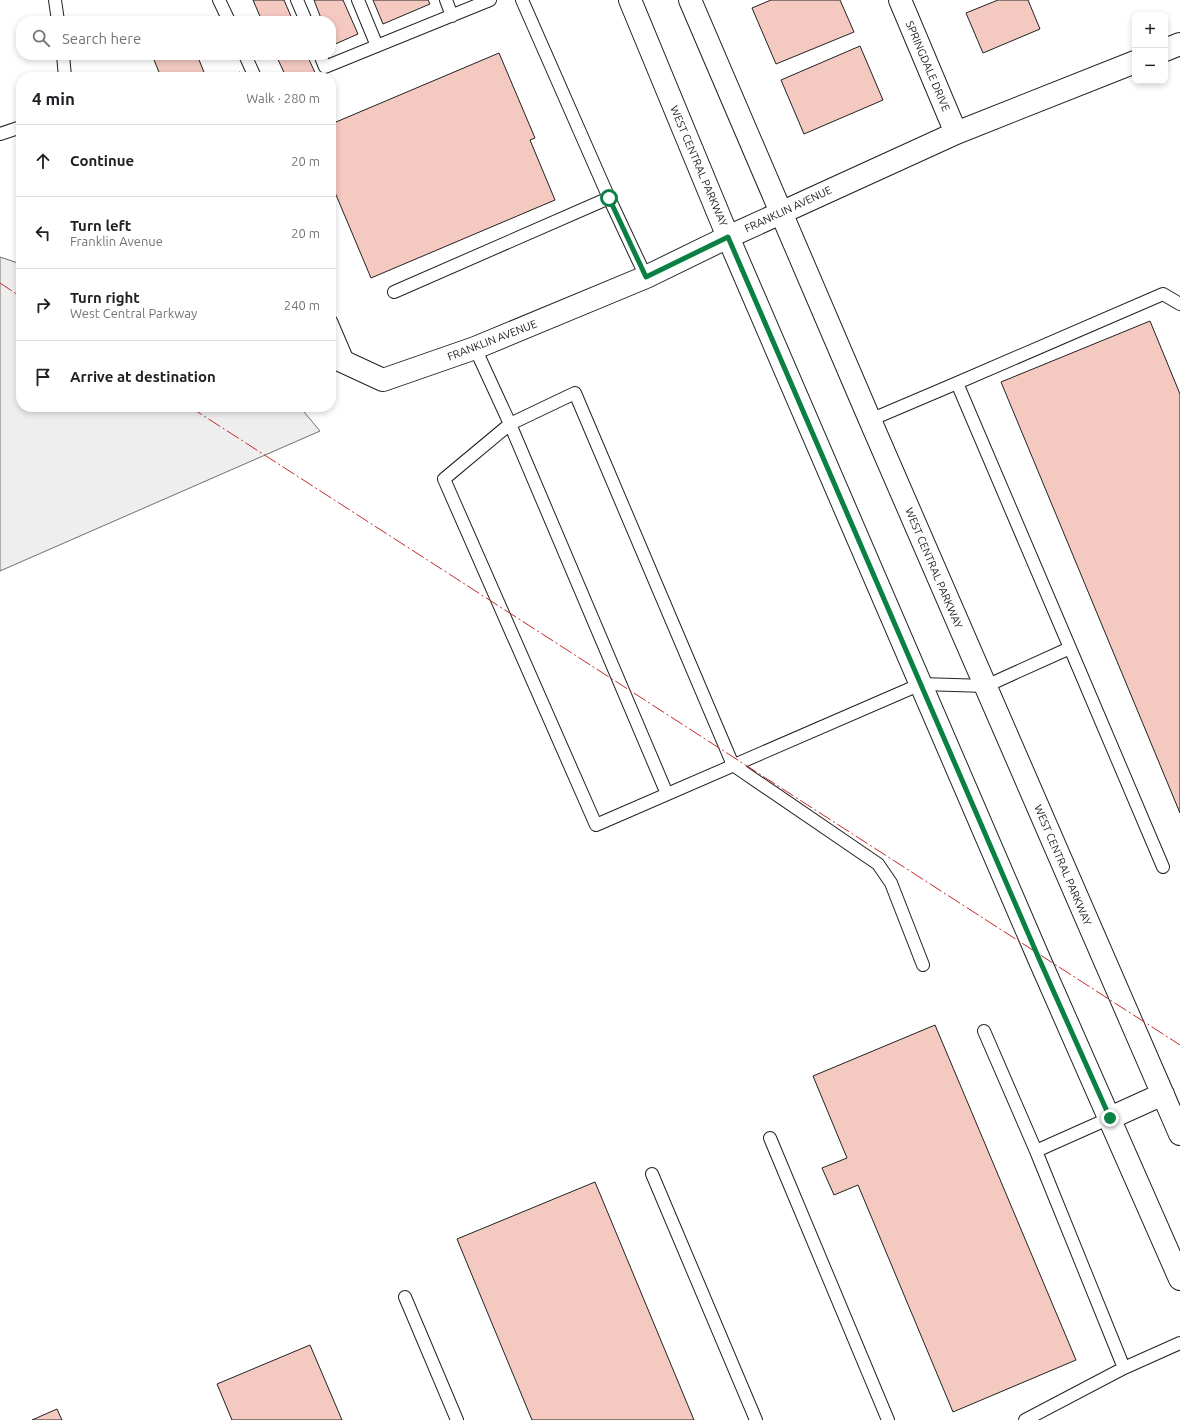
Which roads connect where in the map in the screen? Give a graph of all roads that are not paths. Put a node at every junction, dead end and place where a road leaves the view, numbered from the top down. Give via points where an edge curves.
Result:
1 (55, 0) edge
2 (219, 0) edge
3 (298, 0) edge
4 (358, 0) edge
5 (446, 0) edge
6 (490, 0) edge
7 (522, 0) edge
8 (630, 0) edge
9 (690, 0) edge
10 (900, 0) edge
11 (57, 16) edge
12 (226, 16) edge
13 (304, 16) edge
14 (452, 16) junction
15 (377, 46) junction
16 (63, 60) edge
17 (247, 60) edge
18 (322, 60) edge
19 (1132, 63) edge
20 (65, 72) edge
21 (253, 72) edge
22 (16, 129) edge
23 (956, 133) junction
24 (0, 134) edge
25 (609, 198) junction
26 (781, 213) junction
27 (728, 237) junction
28 (646, 277) junction
29 (394, 292) dead end
30 (1180, 304) edge
31 (336, 343) edge
32 (475, 348) junction
33 (340, 359) edge
34 (957, 383) junction
35 (870, 420) junction
36 (510, 424) junction
37 (1070, 648) junction
38 (921, 684) junction
39 (986, 686) junction
40 (733, 765) junction
41 (667, 794) junction
42 (1163, 867) dead end
43 (923, 965) dead end
44 (984, 1032) dead end
45 (1163, 1094) junction
46 (1110, 1118) junction
47 (1180, 1134) edge
48 (770, 1138) dead end
49 (1036, 1151) junction
50 (652, 1174) dead end
51 (1180, 1279) edge
52 (405, 1297) dead end
53 (1180, 1343) edge
54 (1124, 1368) junction
55 (457, 1420) edge
56 (756, 1420) edge
57 (888, 1420) edge
58 (1025, 1420) edge

1 - 11 lane
2 - 12 lane
3 - 13 lane
4 - 15 lane
5 - 14 lane
6 - 14 lane
7 - 25 lane
8 - 27 main road, WEST CENTRAL PARKWAY
9 - 26 main road, WEST CENTRAL PARKWAY
10 - 23 main road, SPRINGDALE DRIVE
14 - 15 lane
15 - 18 lane via 325,67
16 - 20 lane
17 - 21 lane
19 - 23 main road, FRANKLIN AVENUE
22 - 24 lane
23 - 26 main road, FRANKLIN AVENUE
25 - 28 lane
25 - 29 lane
26 - 27 main road, FRANKLIN AVENUE
26 - 35 main road, WEST CENTRAL PARKWAY
27 - 28 main road, FRANKLIN AVENUE
27 - 38 main road, WEST CENTRAL PARKWAY
28 - 32 main road, FRANKLIN AVENUE
30 - 34 lane via 1163,294
31 - 33 lane
32 - 33 main road, FRANKLIN AVENUE via 383,380
32 - 36 lane
34 - 35 lane
34 - 37 lane
35 - 39 main road, WEST CENTRAL PARKWAY
36 - 40 lane via 575,393
36 - 41 lane
36 - 41 lane via 444,479 596,825
37 - 39 lane
37 - 42 lane
38 - 39 lane
38 - 40 lane
38 - 46 main road, WEST CENTRAL PARKWAY
39 - 45 main road, WEST CENTRAL PARKWAY
40 - 41 lane
40 - 43 lane via 878,864 891,883
44 - 49 lane
45 - 46 main road
45 - 47 main road, WEST CENTRAL PARKWAY
46 - 49 lane
46 - 51 main road, WEST CENTRAL PARKWAY
48 - 57 lane
49 - 54 lane
50 - 56 lane
52 - 55 lane
53 - 54 lane
54 - 58 lane

